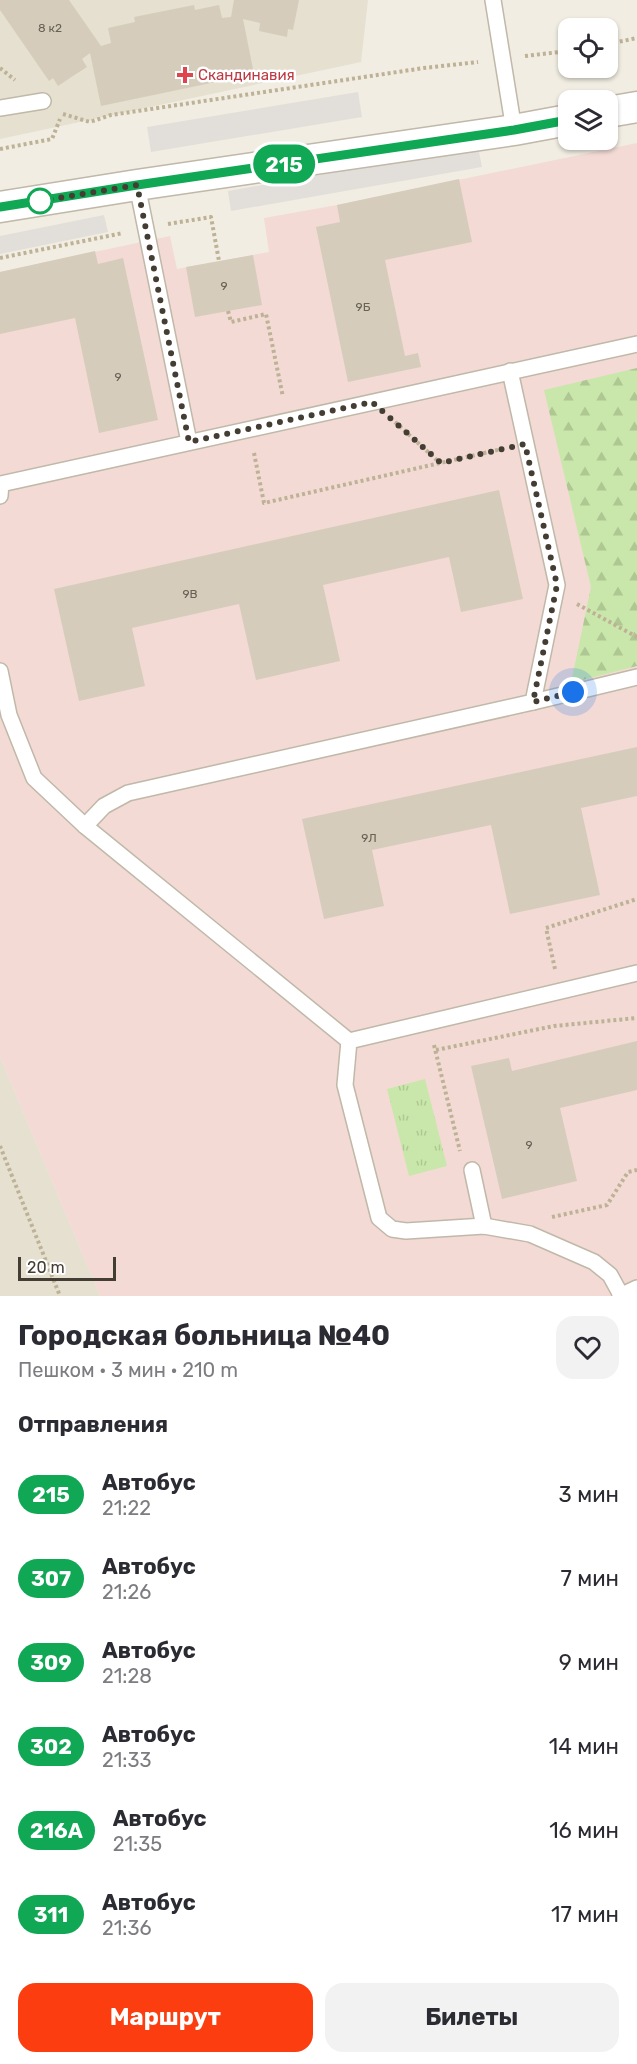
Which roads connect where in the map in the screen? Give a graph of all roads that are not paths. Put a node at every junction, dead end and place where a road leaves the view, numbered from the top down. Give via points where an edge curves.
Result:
1 (493, 0) edge
2 (43, 101) road end
3 (637, 107) edge
4 (0, 108) edge
5 (618, 110) edge
6 (558, 122) edge
7 (514, 130) junction
8 (137, 185) junction
9 (0, 207) edge
10 (637, 344) edge
11 (510, 371) junction
12 (189, 442) junction
13 (0, 495) edge
14 (0, 671) edge
15 (637, 677) edge
16 (533, 702) junction
17 (85, 826) junction
18 (637, 973) edge
19 (349, 1041) junction
20 (472, 1170) dead end
21 (484, 1226) junction
22 (637, 1288) edge
23 (621, 1296) edge

1 - 7 lane
2 - 4 lane
3 - 5 street
6 - 7 street
7 - 8 street
8 - 9 street
8 - 12 lane
10 - 11 lane
11 - 12 lane
11 - 16 lane via 557,585
12 - 13 lane via 2,484
14 - 17 lane via 9,715 34,778
15 - 16 lane
16 - 17 lane via 128,793 104,806
17 - 19 lane
18 - 19 lane
19 - 21 lane via 345,1085 379,1218 392,1229 406,1231
20 - 21 lane
21 - 23 lane via 530,1234 594,1262 610,1275
22 - 23 lane

